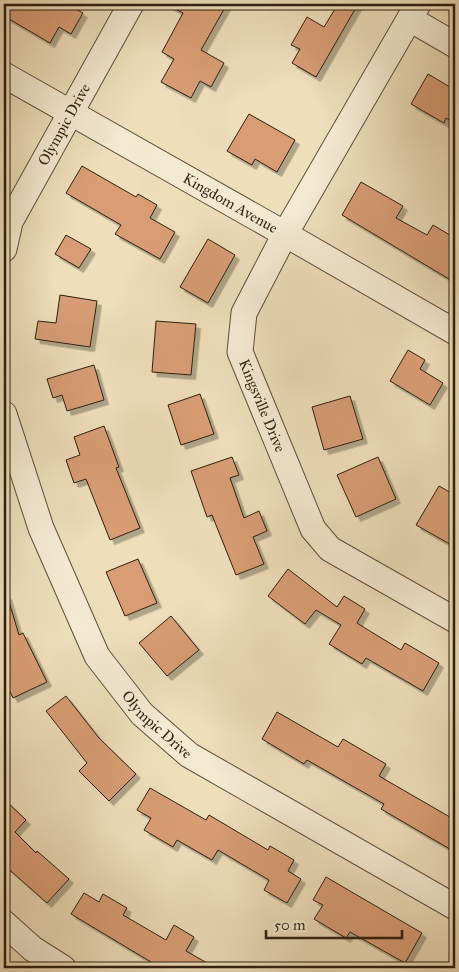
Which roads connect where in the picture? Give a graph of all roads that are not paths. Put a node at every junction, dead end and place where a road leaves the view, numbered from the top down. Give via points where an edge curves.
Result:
1 (131, 4) edge
2 (414, 11) edge
3 (455, 45) edge
4 (4, 76) edge
5 (70, 113) junction
6 (285, 234) junction
7 (4, 249) edge
8 (455, 332) edge
9 (4, 414) edge
10 (455, 620) edge
11 (455, 907) edge
12 (4, 922) edge
13 (63, 968) edge

1 - 5 street, Olympic Drive
2 - 3 street
2 - 6 street, Kingsville Drive
4 - 5 street, Kingdom Avenue
5 - 6 street, Kingdom Avenue
5 - 7 street, Olympic Drive via 10,222
6 - 8 street, Kingdom Avenue
6 - 10 street, Kingsville Drive via 244,313 240,352 313,529 330,549
9 - 11 street, Olympic Drive via 41,528 97,656 142,714 189,755
12 - 13 street via 33,949

